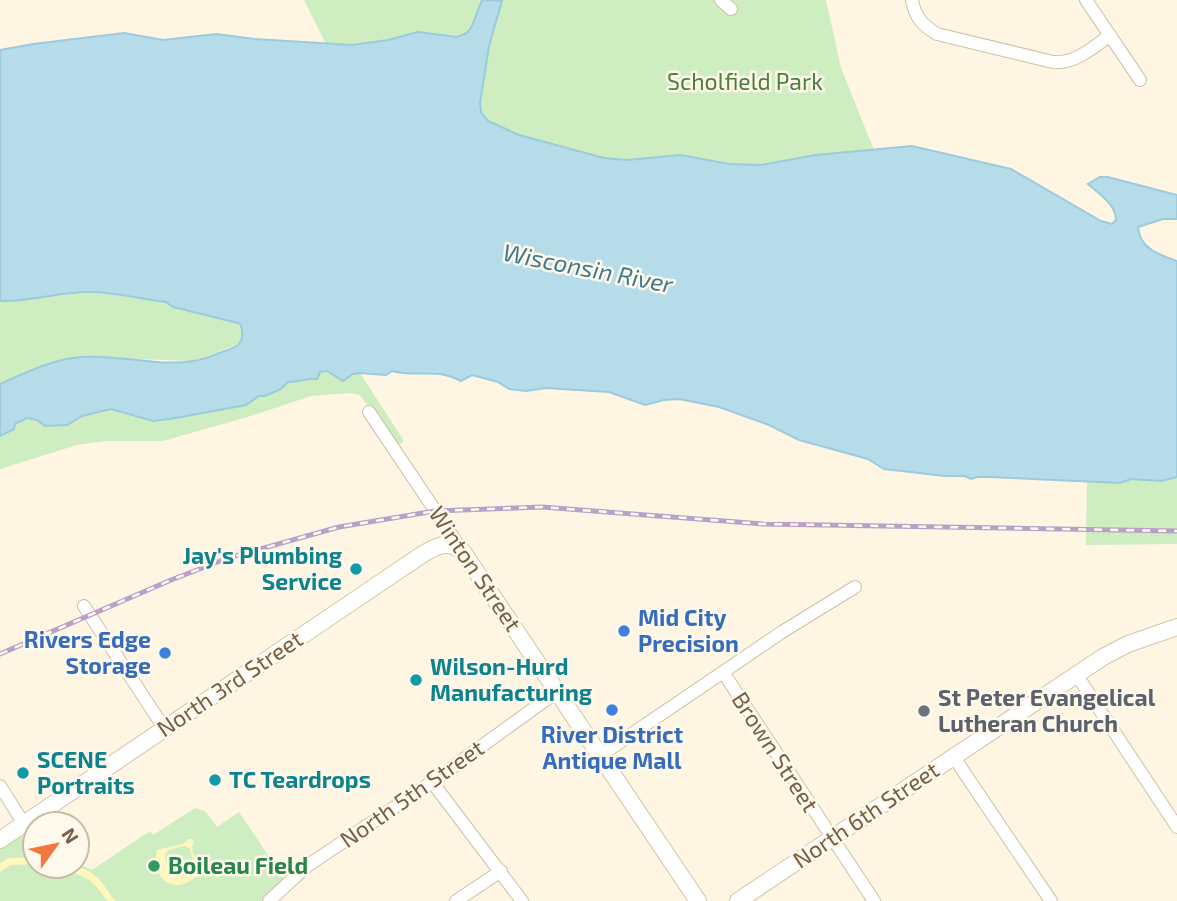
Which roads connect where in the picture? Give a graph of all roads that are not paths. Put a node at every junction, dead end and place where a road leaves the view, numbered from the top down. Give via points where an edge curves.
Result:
1 (912, 0) edge
2 (1086, 0) edge
3 (1110, 35) junction
4 (1140, 80) dead end
5 (369, 412) dead end
6 (463, 552) junction
7 (855, 587) dead end
8 (84, 606) dead end
9 (1177, 627) edge
10 (723, 672) junction
11 (1076, 674) junction
12 (558, 691) junction
13 (164, 728) junction
14 (601, 755) junction
15 (953, 756) junction
16 (432, 782) junction
17 (0, 786) edge
18 (44, 810) edge
19 (21, 819) edge
20 (21, 826) edge
21 (1177, 827) edge
22 (832, 838) junction
23 (0, 840) edge
24 (501, 871) junction
25 (269, 901) edge
26 (456, 901) edge
27 (522, 901) edge
28 (698, 901) edge
29 (737, 901) edge
30 (874, 901) edge
31 (1051, 901) edge

1 - 3 street via 917,17 937,34 1053,62 1079,56
2 - 3 street
3 - 4 street
5 - 6 street, Winton Street
6 - 12 street, Winton Street
6 - 13 street, North 3rd Street via 447,544 433,548
7 - 10 street
8 - 13 street
9 - 11 street, North 6th Street via 1128,644
10 - 14 street
10 - 22 street, Brown Street
11 - 15 street, North 6th Street
11 - 21 street
12 - 14 street, Winton Street
12 - 16 street, North 5th Street
13 - 18 street, North 3rd Street
14 - 28 street, Winton Street
15 - 22 street, North 6th Street
15 - 31 street
16 - 24 street
16 - 25 street, North 5th Street via 307,866
17 - 19 street
20 - 23 street, North 3rd Street
22 - 29 street, North 6th Street
22 - 30 street, Brown Street
24 - 26 street
24 - 27 street

